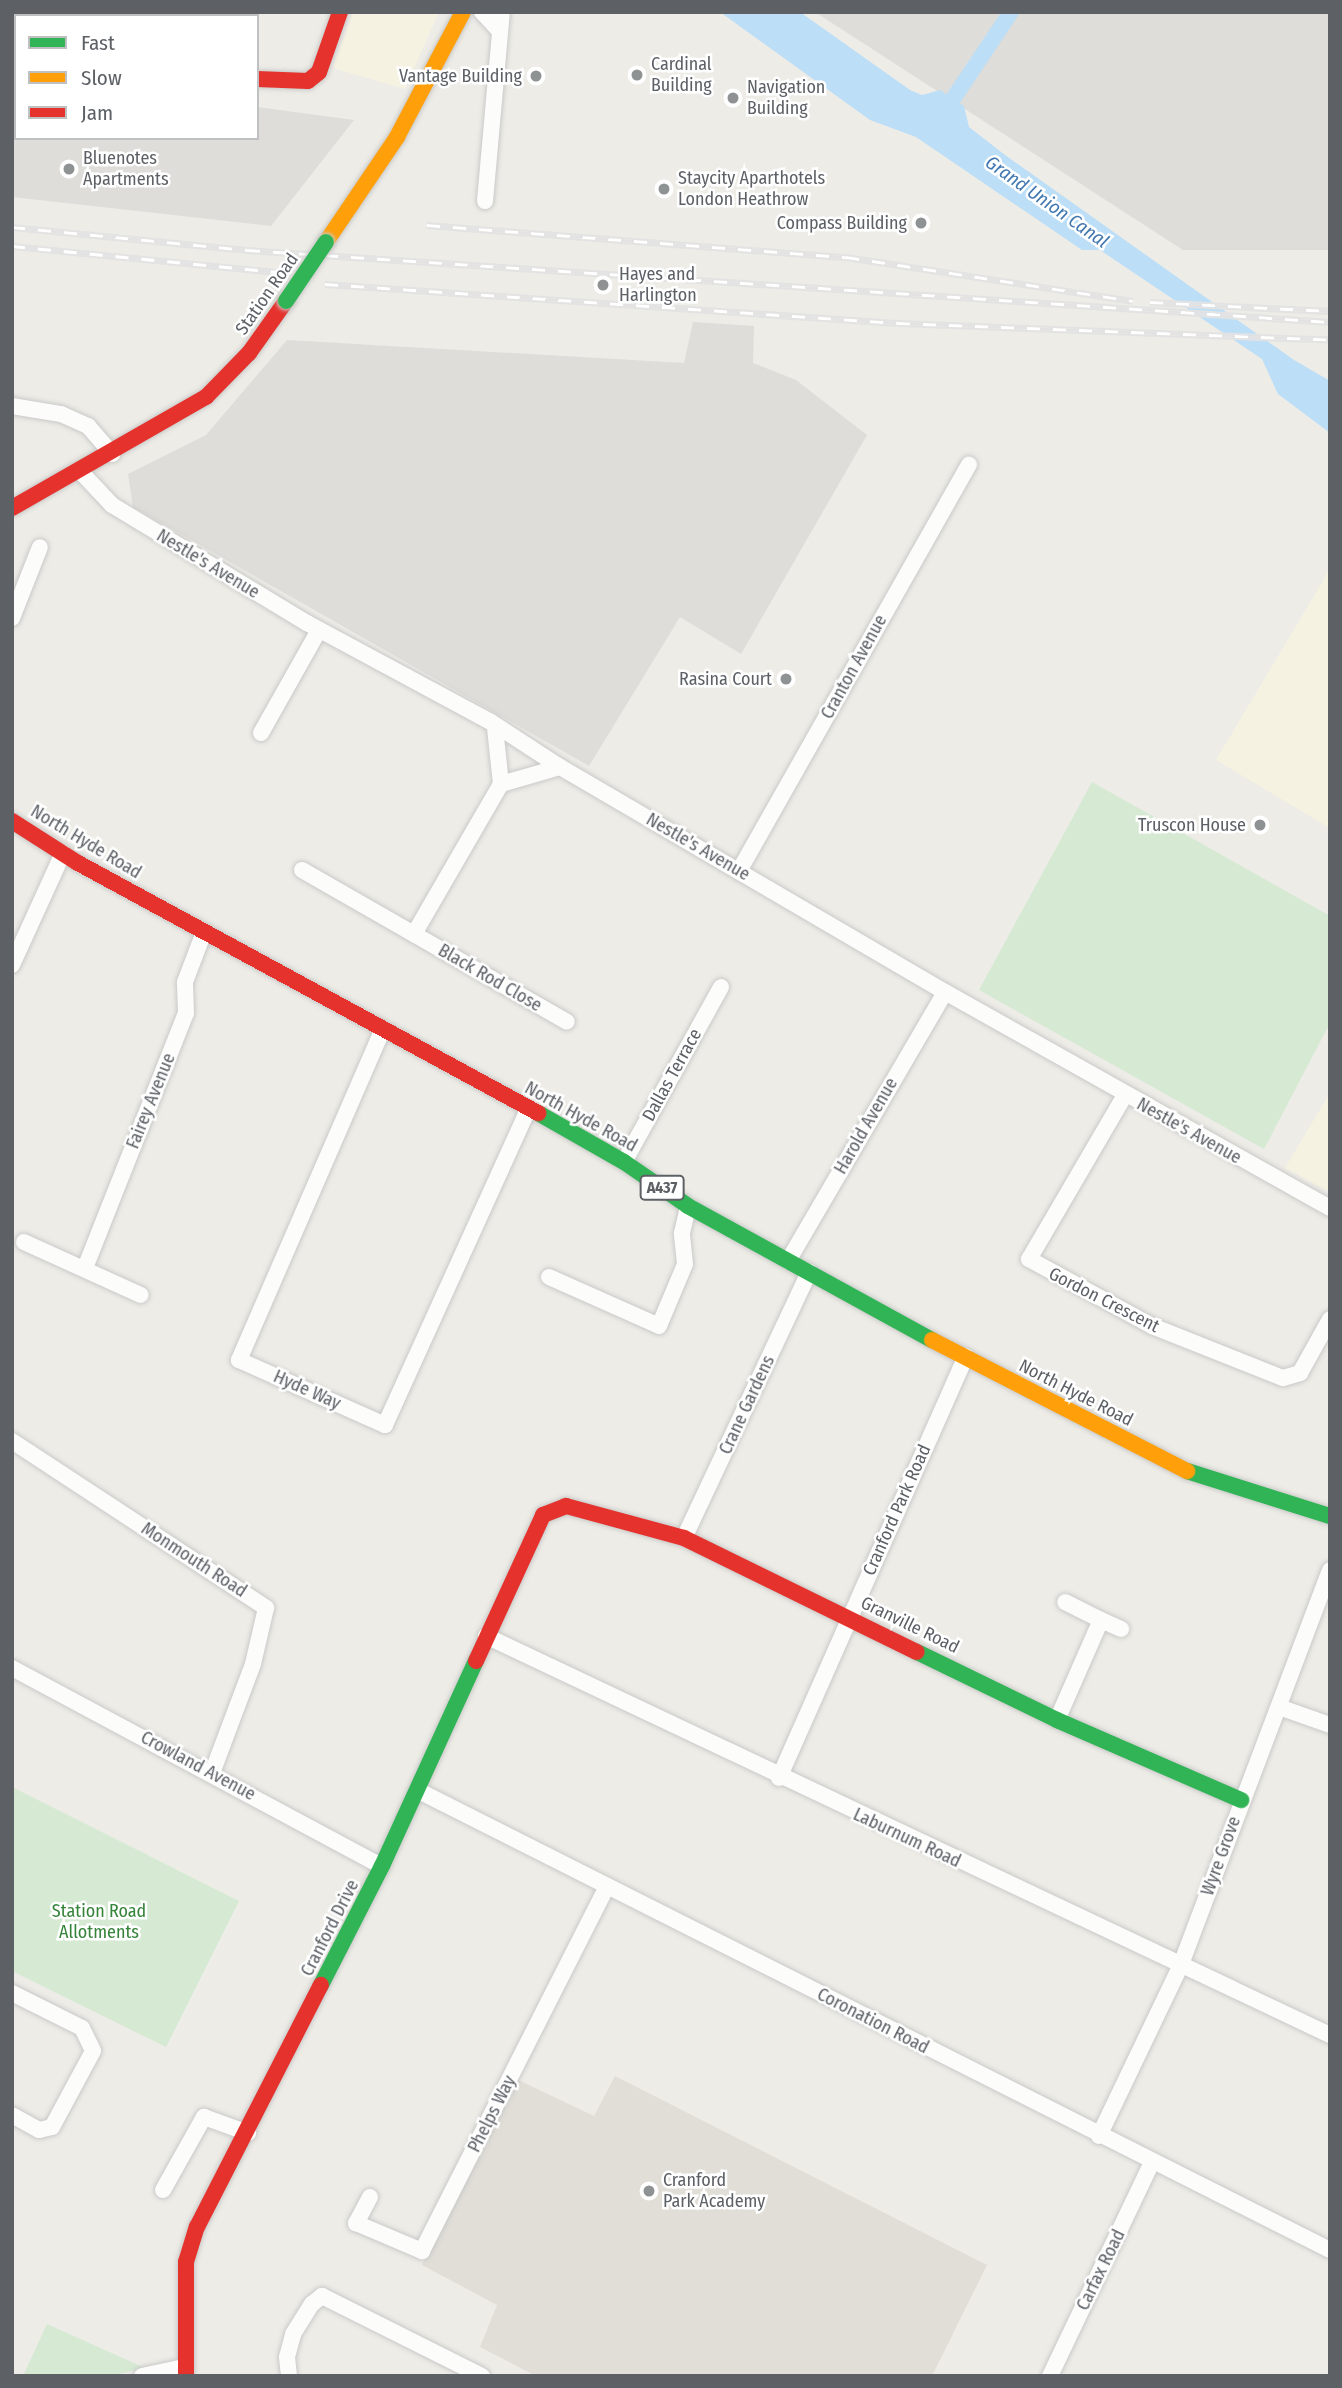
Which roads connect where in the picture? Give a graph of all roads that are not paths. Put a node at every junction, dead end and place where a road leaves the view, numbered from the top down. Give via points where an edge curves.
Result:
1 (340, 12) edge
2 (474, 12) edge
3 (482, 12) edge
4 (502, 12) edge
5 (461, 16) edge
6 (500, 31) junction
7 (259, 79) edge
8 (485, 201) dead end
9 (12, 406) edge
10 (112, 454) junction
11 (969, 464) dead end
12 (80, 471) junction
13 (12, 508) edge
14 (40, 547) dead end
15 (12, 618) edge
16 (319, 630) junction
17 (495, 728) junction
18 (261, 733) dead end
19 (560, 768) junction
20 (501, 784) junction
21 (12, 821) edge
22 (62, 853) junction
23 (302, 870) dead end
24 (739, 871) junction
25 (204, 932) junction
26 (414, 934) junction
27 (12, 965) edge
28 (721, 987) dead end
29 (945, 992) junction
30 (567, 1022) dead end
31 (382, 1031) junction
32 (1125, 1095) junction
33 (528, 1108) junction
34 (624, 1162) junction
35 (688, 1206) junction
36 (1330, 1208) edge
37 (24, 1242) dead end
38 (788, 1261) junction
39 (85, 1268) junction
40 (809, 1272) junction
41 (549, 1277) dead end
42 (141, 1295) dead end
43 (1330, 1319) edge
44 (966, 1357) junction
45 (12, 1441) edge
46 (555, 1510) joint
47 (1330, 1517) edge
48 (684, 1538) junction
49 (1330, 1570) edge
50 (1065, 1602) dead end
51 (849, 1616) junction
52 (1101, 1620) junction
53 (1121, 1629) dead end
54 (486, 1636) junction
55 (12, 1668) edge
56 (1279, 1707) junction
57 (1056, 1720) junction
58 (1330, 1725) edge
59 (212, 1773) junction
60 (779, 1778) junction
61 (417, 1790) junction
62 (1241, 1800) junction
63 (382, 1866) junction
64 (607, 1886) junction
65 (1181, 1967) junction
66 (12, 1993) edge
67 (1330, 2035) edge
68 (12, 2115) edge
69 (248, 2133) junction
70 (1099, 2136) junction
71 (1152, 2164) junction
72 (163, 2190) dead end
73 (370, 2197) dead end
74 (1330, 2250) edge
75 (185, 2371) edge
76 (478, 2375) edge
77 (142, 2376) edge
78 (289, 2376) edge
79 (1050, 2376) edge

1 - 7 street via 319,72 308,81
2 - 5 street
3 - 6 street
4 - 6 street
5 - 10 street, Station Road, bridge via 391,146 230,375 167,423
6 - 8 street
9 - 10 street via 61,414 88,426
10 - 12 street, Station Road
11 - 24 street, Cranton Avenue
12 - 13 street, Station Road
12 - 16 street, Nestle's Avenue via 111,505
14 - 15 street
16 - 17 street, Nestle's Avenue
16 - 18 street
17 - 19 street, Nestle's Avenue
17 - 20 street
19 - 20 street
19 - 24 street, Nestle's Avenue
20 - 26 street
21 - 22 street, North Hyde Road / A437
22 - 25 street, North Hyde Road / A437
22 - 27 street
23 - 26 street, Black Rod Close
24 - 29 street, Nestle's Avenue
25 - 31 street, North Hyde Road / A437
25 - 39 street, Fairey Avenue via 185,982 186,1013
26 - 30 street, Black Rod Close
28 - 34 street, Dallas Terrace
29 - 32 street, Nestle's Avenue
29 - 38 street, Harold Avenue
31 - 33 street, North Hyde Road / A437
31 - 33 street, Hyde Way via 239,1360 385,1424
32 - 36 street, Nestle's Avenue
32 - 43 street, Gordon Crescent via 1029,1259 1152,1326 1283,1378 1300,1373
33 - 34 street, North Hyde Road / A437
34 - 35 street, North Hyde Road / A437
35 - 38 street, North Hyde Road / A437
35 - 41 street via 682,1233 685,1264 659,1326
37 - 39 street
38 - 40 street, North Hyde Road / A437
39 - 42 street
40 - 44 street, North Hyde Road / A437
40 - 48 street, Crane Gardens
44 - 47 street, North Hyde Road / A437 via 1193,1474
44 - 51 street, Cranford Park Road
45 - 59 street, Monmouth Road via 265,1608 253,1664
46 - 48 street, Granville Road via 566,1506
46 - 54 street, Cranford Drive via 537,1523
48 - 51 street, Granville Road
49 - 56 street, Wyre Grove
50 - 52 street
51 - 57 street, Granville Road
51 - 60 street, Cranford Park Road
52 - 53 street
52 - 57 street
54 - 60 street, Laburnum Road
54 - 61 street, Cranford Drive
55 - 59 street, Crowland Avenue
56 - 58 street
56 - 62 street, Wyre Grove
57 - 62 street, Granville Road
59 - 63 street, Crowland Avenue
60 - 65 street, Laburnum Road
61 - 63 street, Cranford Drive
61 - 64 street, Coronation Road
62 - 65 street, Wyre Grove
63 - 69 street, Cranford Drive
64 - 70 street, Coronation Road
64 - 73 street, Phelps Way via 422,2251 356,2223
65 - 67 street, Laburnum Road
65 - 70 street, Wyre Grove
66 - 68 street via 82,2028 93,2050 52,2127 39,2130
69 - 72 street via 204,2117
69 - 75 street, Cranford Drive via 197,2227 186,2262
70 - 71 street, Coronation Road
71 - 74 street, Coronation Road
71 - 79 street, Carfax Road
75 - 77 street
76 - 78 street via 322,2296 293,2334 287,2357

